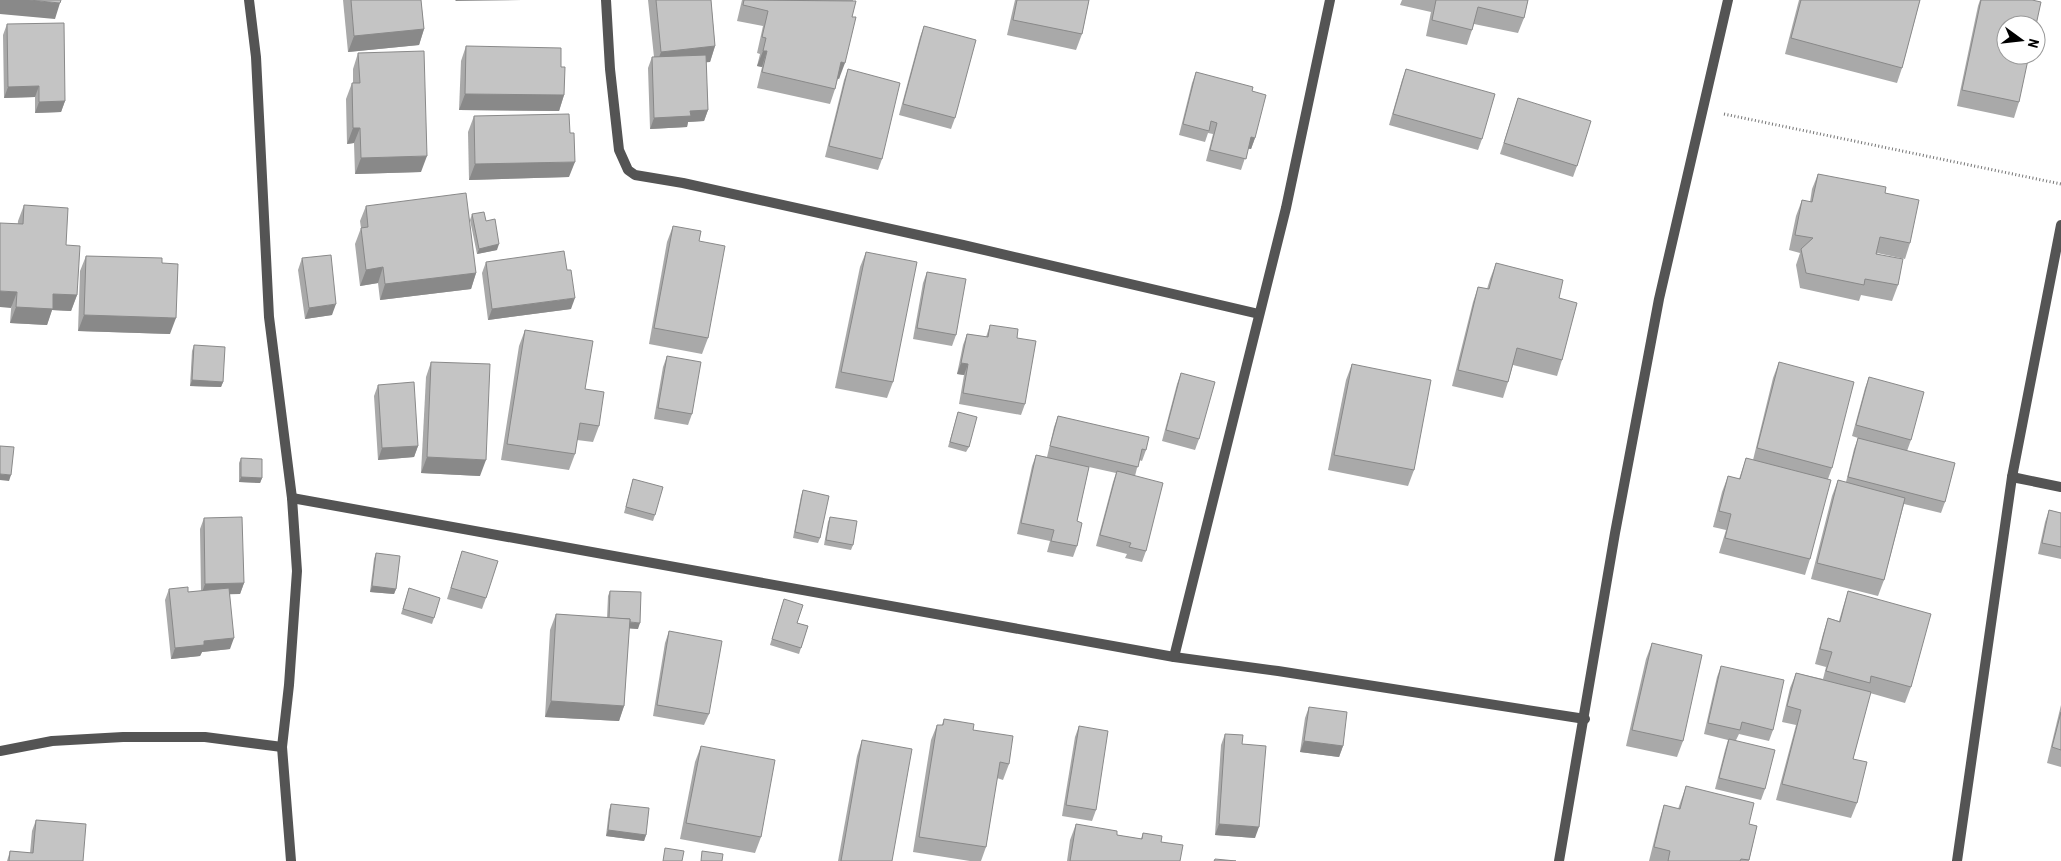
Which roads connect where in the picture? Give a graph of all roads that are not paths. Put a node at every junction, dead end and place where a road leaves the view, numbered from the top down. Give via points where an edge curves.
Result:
1 (249, 0) edge
2 (606, 0) edge
3 (1330, 0) edge
4 (1728, 0) edge
5 (2061, 225) edge
6 (1259, 314) junction
7 (2012, 477) junction
8 (2061, 487) edge
9 (292, 498) junction
10 (1174, 657) junction
11 (1585, 719) junction
12 (282, 747) junction
13 (0, 751) edge
14 (291, 861) edge
15 (1559, 861) edge
16 (1957, 861) edge

1 - 9 street via 256,57 269,318
2 - 6 street via 619,150 628,170 636,175 963,244
3 - 6 street via 1286,208
4 - 11 street via 1659,299
5 - 7 street
6 - 10 street
7 - 8 street
7 - 16 street
9 - 10 street
9 - 12 street via 297,571
10 - 11 street via 1278,670
11 - 15 street
12 - 13 street via 205,738 123,737 52,741
12 - 14 street

